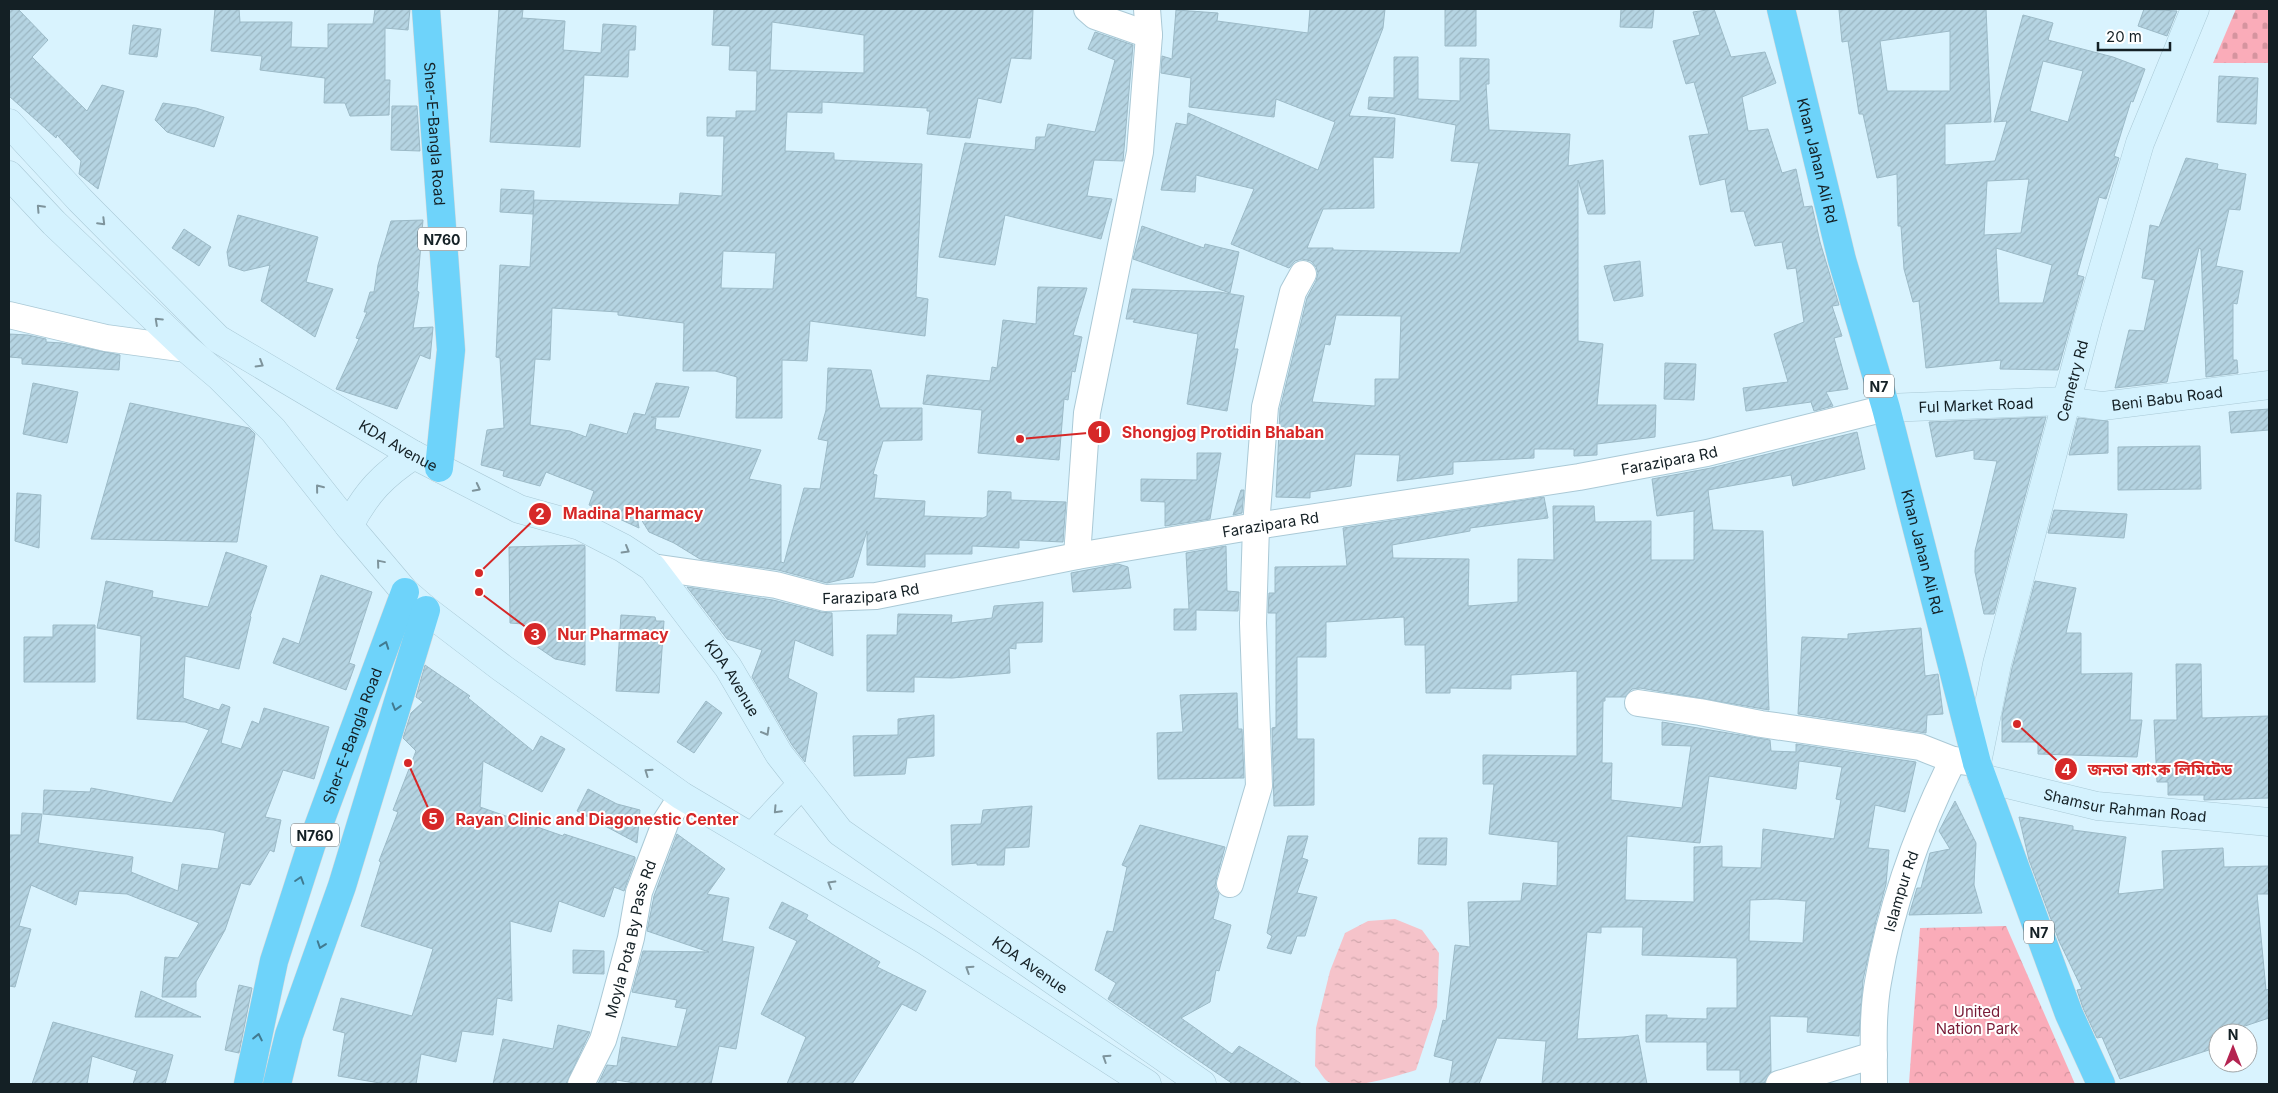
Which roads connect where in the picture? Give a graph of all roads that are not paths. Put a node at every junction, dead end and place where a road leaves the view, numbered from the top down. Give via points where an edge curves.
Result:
1 (426, 9) edge
2 (1087, 9) edge
3 (1147, 9) edge
4 (1781, 9) edge
5 (2195, 9) edge
6 (1149, 35) junction
7 (9, 123) edge
8 (9, 175) edge
9 (1303, 274) dead end
10 (9, 315) edge
11 (187, 349) junction
12 (2269, 385) edge
13 (2067, 401) junction
14 (1886, 408) junction
15 (414, 455) junction
16 (439, 468) junction
17 (349, 526) junction
18 (1256, 526) junction
19 (1077, 556) junction
20 (652, 566) junction
21 (405, 592) junction
22 (426, 610) junction
23 (1638, 703) dead end
24 (1971, 767) junction
25 (802, 784) junction
26 (682, 796) junction
27 (2269, 822) edge
28 (752, 837) junction
29 (1230, 884) dead end
30 (1874, 1055) junction
31 (248, 1084) edge
32 (277, 1084) edge
33 (581, 1084) edge
34 (1146, 1084) edge
35 (1202, 1084) edge
36 (1779, 1084) edge
37 (1874, 1084) edge
38 (2101, 1084) edge

1 - 16 highway, Sher-E-Bangla Road / N760 via 451,350
2 - 6 street via 1094,16
3 - 6 street
4 - 14 highway, Khan Jahan Ali Rd / N7 via 1842,260
5 - 13 main road, Cemetry Rd via 2140,142
6 - 19 street via 1140,152 1087,413
7 -> 15 main road, KDA Avenue via 80,200 218,339
11 -> 8 main road via 54,223
9 - 18 street via 1293,292 1265,407
10 - 11 street via 106,338
17 -> 11 main road via 273,430
12 - 13 main road, Beni Babu Road via 2103,406
13 - 14 main road, Ful Market Road
13 - 24 main road, Cemetry Rd
14 - 18 street, Farazipara Rd via 1707,453 1579,477
14 - 24 highway, Khan Jahan Ali Rd / N7
15 - 16 main road, KDA Avenue
15 - 17 main road via 383,477 370,491
16 -> 20 main road, KDA Avenue via 519,509 580,526
21 -> 17 main road
18 - 19 street, Farazipara Rd
18 - 29 street via 1253,623 1259,786
19 - 20 street, Farazipara Rd via 876,596 825,598 776,585
20 -> 25 main road, KDA Avenue via 728,667 779,754
21 - 22 main road
31 -> 21 highway, Sher-E-Bangla Road / N760 via 277,952 311,846
26 -> 22 main road
22 -> 32 highway, Sher-E-Bangla Road / N760 via 342,886 289,1034
23 - 24 street via 1920,747
24 - 27 main road, Shamsur Rahman Road via 2097,806
24 - 30 street, Islampur Rd via 1927,814 1892,918 1878,984
24 - 38 highway, Khan Jahan Ali Rd / N7 via 2069,1014
25 -> 28 main road
25 - 35 main road, KDA Avenue via 840,832
26 - 28 main road
26 - 33 street, Moyla Pota By Pass Rd via 666,821 639,892 631,938 603,1040
34 -> 28 main road via 926,941
30 - 36 street
30 - 37 street, Islampur Rd

